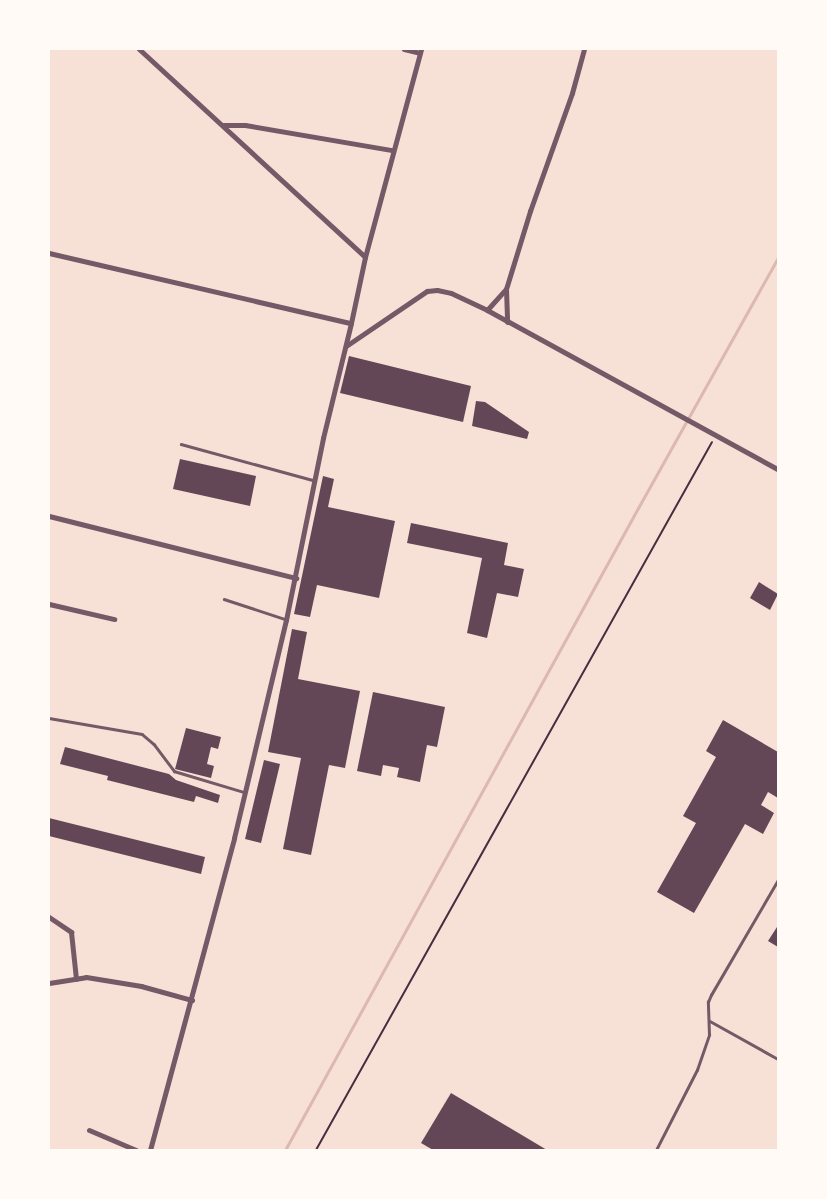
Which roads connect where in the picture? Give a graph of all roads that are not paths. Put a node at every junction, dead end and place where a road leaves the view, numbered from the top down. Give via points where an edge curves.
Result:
1 (139, 49) edge
2 (404, 49) edge
3 (584, 49) edge
4 (420, 51) edge
5 (222, 125) junction
6 (392, 150) junction
7 (49, 253) edge
8 (365, 257) junction
9 (506, 289) junction
10 (487, 310) junction
11 (507, 322) junction
12 (351, 323) junction
13 (345, 346) junction
14 (181, 444) dead end
15 (778, 469) edge
16 (315, 480) junction
17 (49, 516) edge
18 (296, 578) junction
19 (224, 599) dead end
20 (49, 604) edge
21 (114, 620) dead end
22 (286, 620) junction
23 (49, 718) edge
24 (244, 792) junction
25 (778, 880) edge
26 (49, 917) edge
27 (76, 979) junction
28 (49, 983) edge
29 (192, 1000) junction
30 (710, 1021) junction
31 (778, 1059) edge
32 (89, 1130) dead end
33 (136, 1150) edge
34 (150, 1150) edge
35 (656, 1150) edge

1 - 5 street
2 - 4 street
3 - 9 street
4 - 6 street
5 - 6 street via 245,125
5 - 8 street
6 - 8 street
7 - 12 street
8 - 12 street
9 - 10 street
9 - 11 street
10 - 11 street
10 - 13 street via 451,292 427,291
11 - 15 street
12 - 13 street
13 - 16 street
14 - 16 lane
16 - 18 street
17 - 18 street
18 - 22 street
19 - 22 lane
20 - 21 street
22 - 24 street
23 - 24 lane via 142,734 154,744 174,771
24 - 29 street
25 - 30 lane via 711,995 708,1002
26 - 27 street via 71,932
27 - 28 street
27 - 29 street via 86,977 141,986
29 - 34 street
30 - 31 lane
30 - 35 lane via 709,1035 697,1070
32 - 33 street

